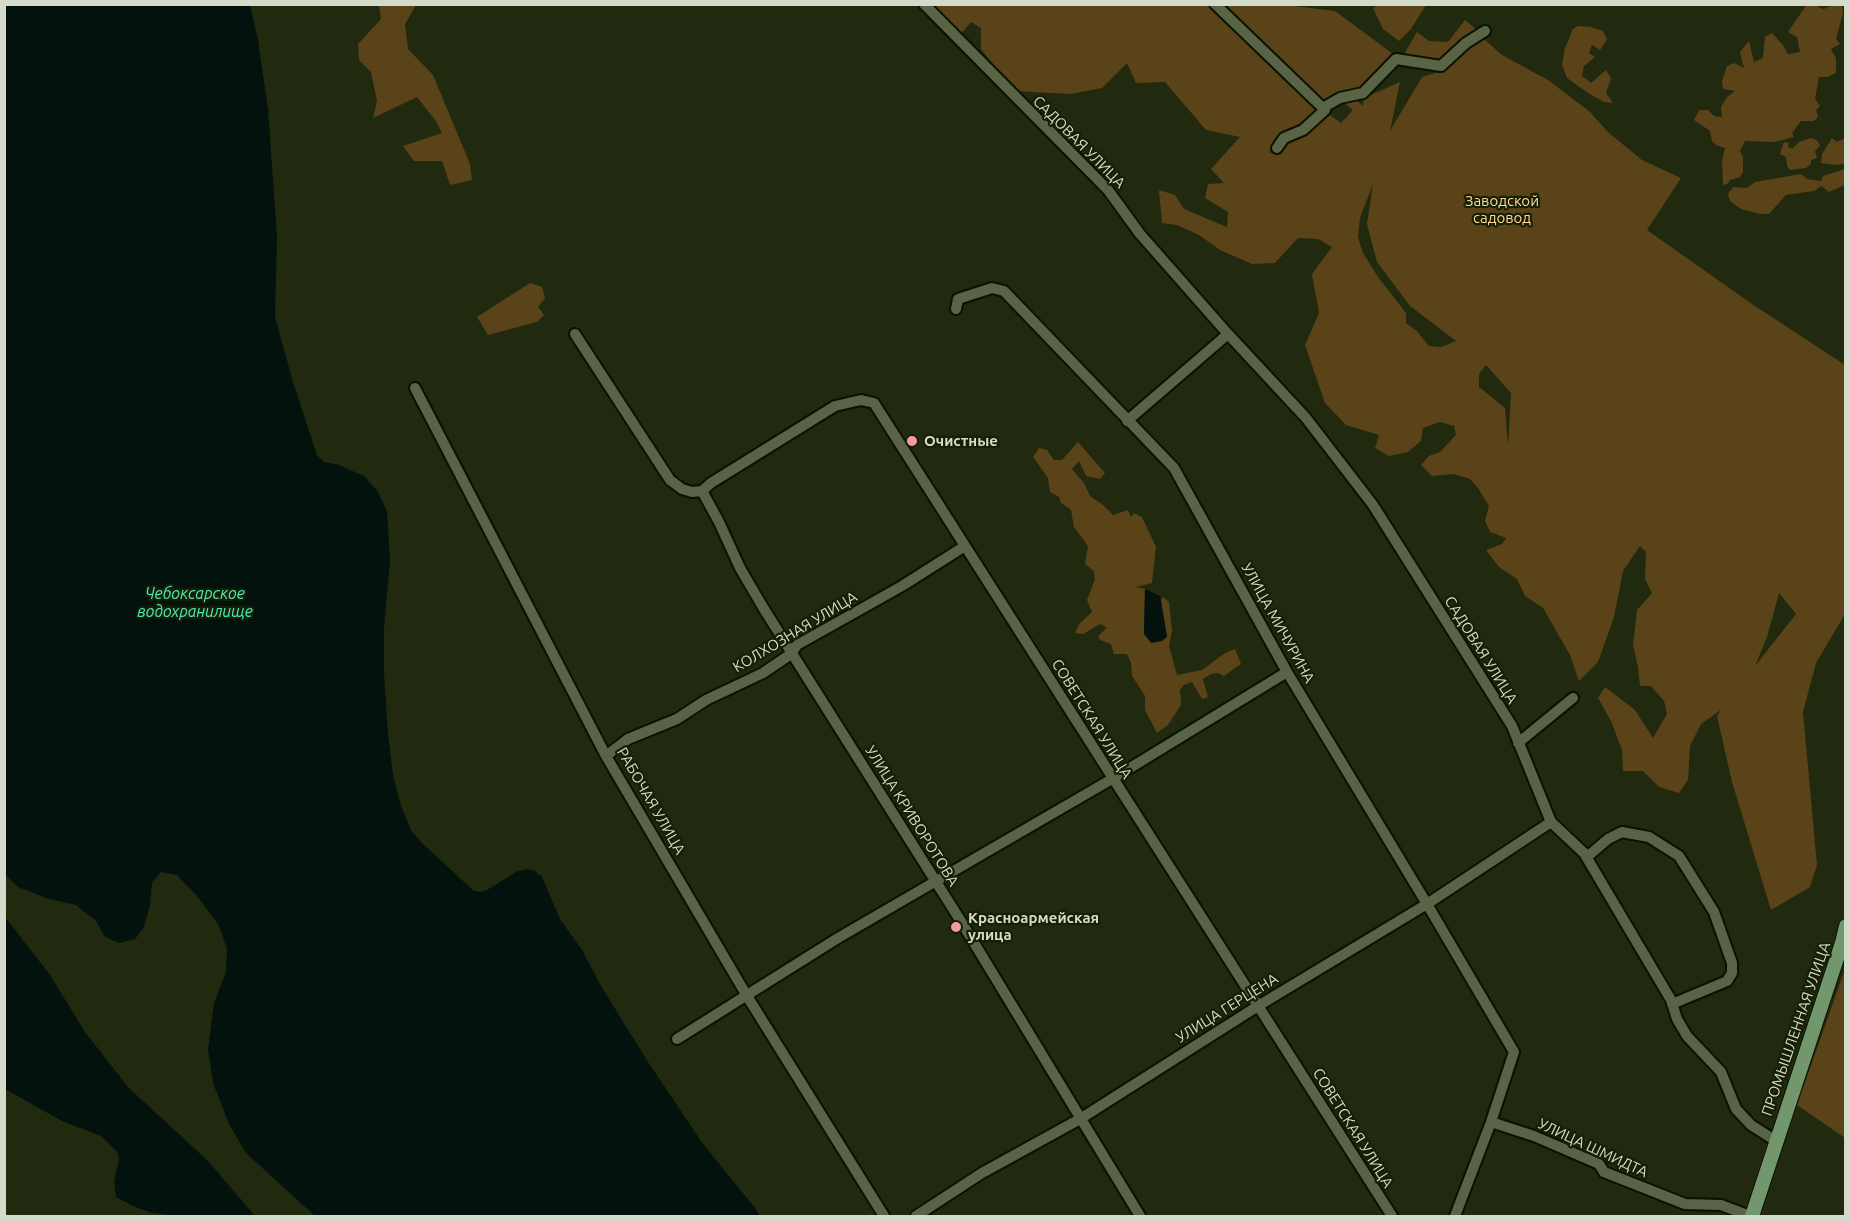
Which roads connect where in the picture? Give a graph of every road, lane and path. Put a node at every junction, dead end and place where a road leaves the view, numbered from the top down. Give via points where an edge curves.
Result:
1 (924, 4) edge
2 (1215, 4) edge
3 (1485, 31) dead end
4 (1325, 110) junction
5 (1278, 148) dead end
6 (956, 309) dead end
7 (575, 334) dead end
8 (1228, 334) junction
9 (415, 388) dead end
10 (1127, 420) junction
11 (702, 491) junction
12 (965, 546) junction
13 (791, 654) junction
14 (1287, 672) junction
15 (1574, 698) dead end
16 (1518, 743) junction
17 (606, 756) junction
18 (1112, 779) junction
19 (1551, 822) junction
20 (1587, 857) junction
21 (936, 881) junction
22 (1427, 904) junction
23 (1845, 926) edge
24 (747, 996) junction
25 (1672, 1004) junction
26 (1258, 1006) junction
27 (677, 1039) dead end
28 (1080, 1119) junction
29 (1491, 1122) junction
30 (1776, 1141) junction
31 (884, 1216) edge
32 (916, 1216) edge
33 (1140, 1216) edge
34 (1392, 1216) edge
35 (1455, 1216) edge
36 (1751, 1216) edge

1 - 8 street, САДОВАЯ УЛИЦА via 1108,190 1140,234
2 - 4 street
3 - 4 street via 1441,66 1396,59 1363,93 1340,98
4 - 5 street via 1303,130 1284,138
6 - 10 street, УЛИЦА МИЧУРИНА via 958,299 992,288 1004,291
7 - 11 street via 670,480 682,489
8 - 10 street
8 - 16 street, САДОВАЯ УЛИЦА via 1306,418 1373,506 1512,726
9 - 17 street, РАБОЧАЯ УЛИЦА
10 - 14 street, УЛИЦА МИЧУРИНА via 1174,468
11 - 12 street, СОВЕТСКАЯ УЛИЦА via 835,406 861,400 874,403
11 - 13 street, УЛИЦА КРИВОРОТОВА via 740,568
12 - 13 street, КОЛХОЗНАЯ УЛИЦА via 797,645
12 - 18 street, СОВЕТСКАЯ УЛИЦА
13 - 17 street, КОЛХОЗНАЯ УЛИЦА via 677,719 628,739
13 - 21 street, УЛИЦА КРИВОРОТОВА
14 - 18 street
14 - 22 street, УЛИЦА МИЧУРИНА
15 - 16 street
16 - 19 street, САДОВАЯ УЛИЦА
17 - 24 street, РАБОЧАЯ УЛИЦА
18 - 21 street
18 - 26 street, СОВЕТСКАЯ УЛИЦА
19 - 20 street, САДОВАЯ УЛИЦА
19 - 22 street, УЛИЦА ГЕРЦЕНА
20 - 25 street, САДОВАЯ УЛИЦА
20 - 25 street via 1622,832 1649,837 1678,856 1714,912 1732,973 1727,981
21 - 24 street
21 - 28 street, УЛИЦА КРИВОРОТОВА
22 - 26 street, УЛИЦА ГЕРЦЕНА
22 - 29 street, УЛИЦА МИЧУРИНА via 1514,1052
23 - 30 main road, ПРОМЫШЛЕННАЯ УЛИЦА
24 - 27 street
24 - 31 street, РАБОЧАЯ УЛИЦА
25 - 30 street, САДОВАЯ УЛИЦА via 1687,1036 1721,1072 1736,1109 1751,1125
26 - 28 street, УЛИЦА ГЕРЦЕНА
26 - 34 street, СОВЕТСКАЯ УЛИЦА
28 - 32 street, УЛИЦА ГЕРЦЕНА via 982,1173
28 - 33 street, УЛИЦА КРИВОРОТОВА
29 - 35 street
29 - 36 street, УЛИЦА ШМИДТА via 1556,1145 1599,1164 1604,1172 1685,1204 1721,1205
30 - 36 main road, ПРОМЫШЛЕННАЯ УЛИЦА

